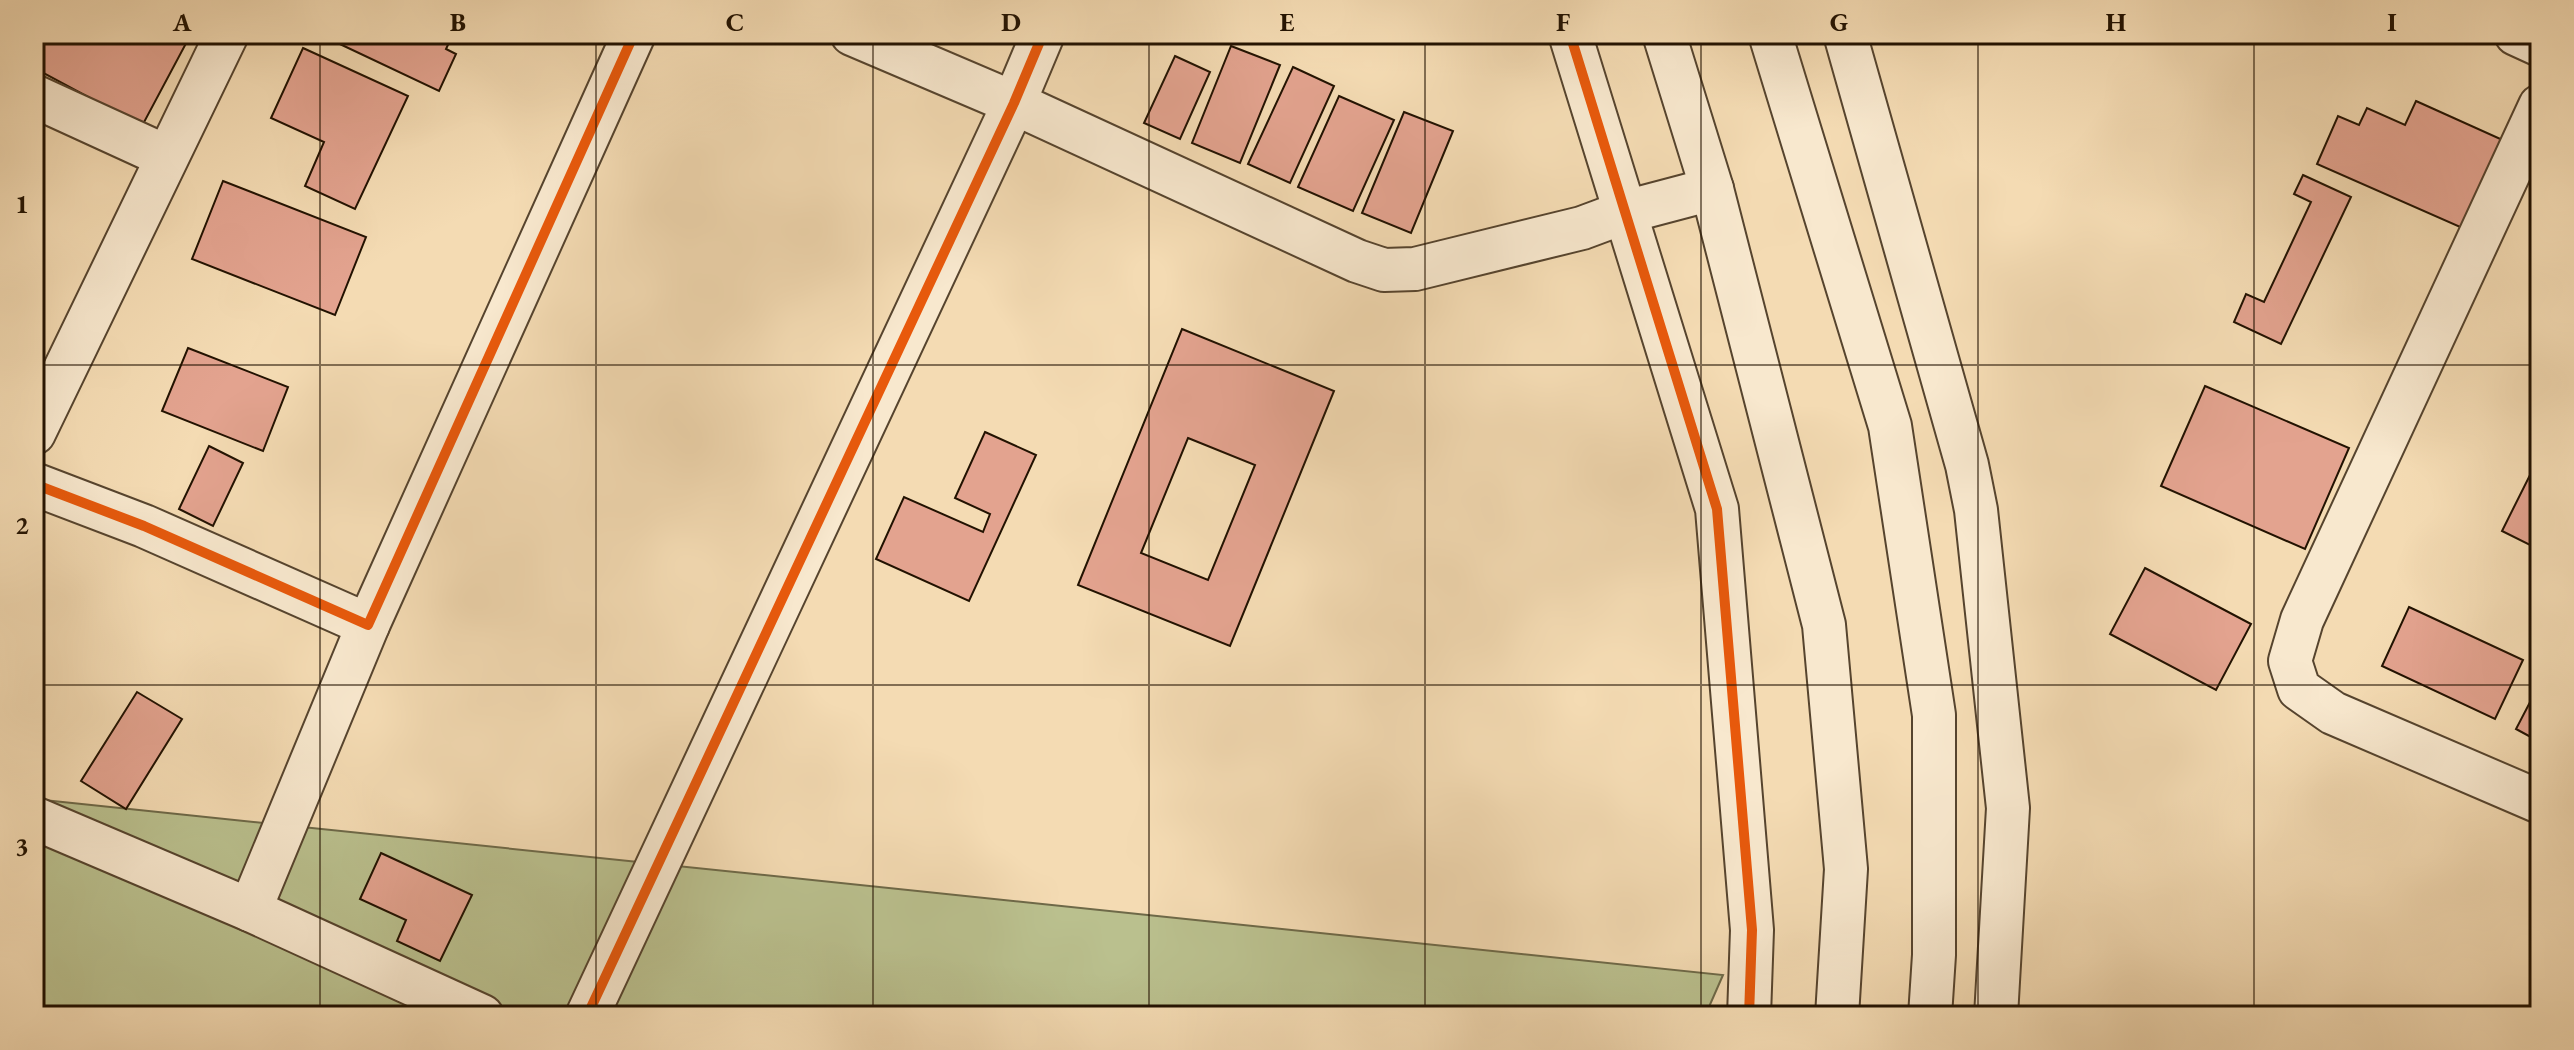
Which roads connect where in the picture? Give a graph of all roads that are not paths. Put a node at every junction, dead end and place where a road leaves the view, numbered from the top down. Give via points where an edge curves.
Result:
1 (227, 34) edge
2 (634, 34) edge
3 (852, 34) edge
4 (1043, 34) edge
5 (1570, 34) edge
6 (1664, 34) edge
7 (1770, 34) edge
8 (1845, 34) edge
9 (2516, 34) edge
10 (2540, 45) edge
11 (34, 96) edge
12 (1014, 103) junction
13 (2540, 106) edge
14 (165, 156) junction
15 (1712, 189) junction
16 (1625, 212) junction
17 (34, 433) edge
18 (34, 484) edge
19 (368, 625) junction
20 (2540, 802) edge
21 (34, 818) edge
22 (250, 910) junction
23 (482, 1016) edge
24 (587, 1016) edge
25 (1749, 1016) edge
26 (1837, 1016) edge
27 (1930, 1016) edge
28 (1996, 1016) edge

1 - 14 street
2 - 19 street
3 - 12 street
4 - 12 street
5 - 16 street
6 - 15 street
7 - 27 street via 1890,426 1934,715
8 - 28 street via 1976,510 2008,808
9 - 10 street
11 - 14 street
12 - 16 street via 1384,270 1431,265 1582,228
12 - 24 street
13 - 20 street via 2302,620 2290,661 2299,689 2333,713
14 - 17 street
15 - 16 street
15 - 26 street via 1824,625 1846,869
16 - 25 street via 1717,509 1752,930
18 - 19 street via 144,526
19 - 22 street
21 - 22 street
22 - 23 street

